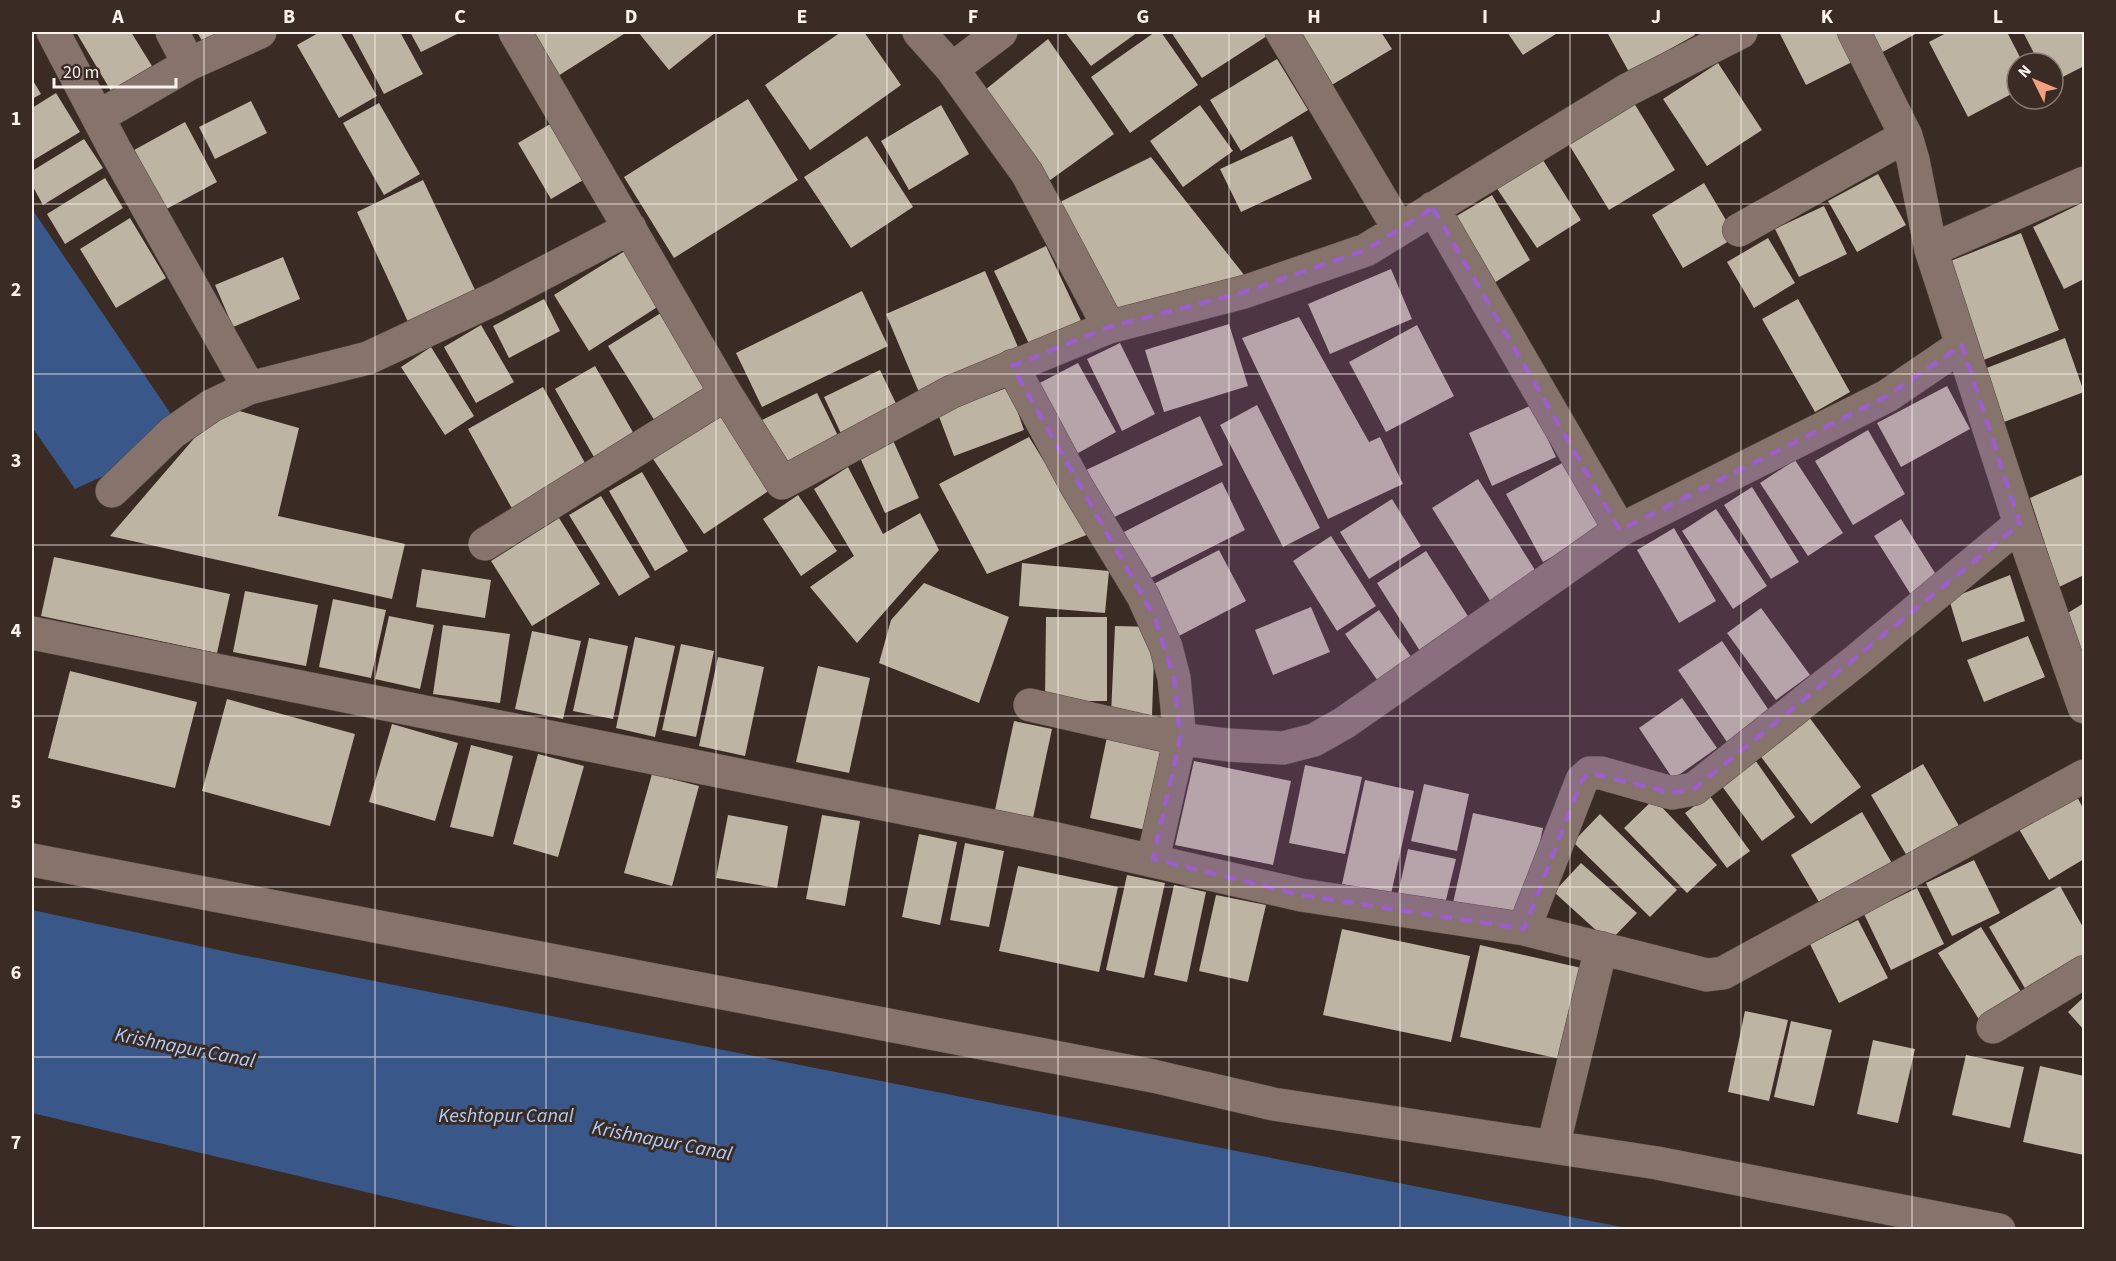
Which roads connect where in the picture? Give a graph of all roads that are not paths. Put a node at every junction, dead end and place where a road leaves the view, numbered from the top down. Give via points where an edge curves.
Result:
1 (53, 32) edge
2 (172, 32) edge
3 (260, 32) edge
4 (515, 32) edge
5 (919, 32) edge
6 (1001, 32) edge
7 (1282, 32) edge
8 (1741, 32) edge
9 (1854, 32) edge
10 (189, 64) junction
11 (952, 69) junction
12 (98, 117) junction
13 (1906, 136) junction
14 (2085, 183) edge
15 (1433, 208) junction
16 (630, 228) junction
17 (1400, 229) junction
18 (1739, 230) dead end
19 (1931, 250) junction
20 (1109, 327) junction
21 (1962, 345) junction
22 (1012, 366) junction
23 (249, 388) junction
24 (726, 394) junction
25 (112, 491) dead end
26 (2020, 525) junction
27 (1620, 530) junction
28 (485, 544) dead end
29 (32, 633) edge
30 (1030, 705) dead end
31 (2085, 707) edge
32 (1180, 739) junction
33 (2085, 776) edge
34 (1153, 859) junction
35 (32, 860) edge
36 (1524, 928) junction
37 (1601, 948) junction
38 (2085, 972) edge
39 (1993, 1027) dead end
40 (1553, 1147) junction
41 (1999, 1230) edge

1 - 12 street
2 - 10 street
3 - 10 street
4 - 16 street
5 - 11 street
6 - 11 street
7 - 17 street
8 - 15 street via 1628,90
9 - 13 street
10 - 12 street
11 - 20 street via 1027,173
12 - 23 street
13 - 18 street
13 - 19 street
14 - 19 street
15 - 17 street
15 - 27 street
16 - 23 street via 496,298 368,358
16 - 24 street
17 - 20 street via 1366,250 1244,292
19 - 21 street
20 - 22 street
21 - 26 street
21 - 27 street via 1887,396
22 - 24 street via 951,392 782,483
22 - 32 street via 1077,487 1155,618 1174,678
23 - 25 street via 211,406 172,433
24 - 28 street
26 - 31 street
26 - 36 street via 1694,789 1672,793 1601,772 1590,773 1582,780
27 - 32 street via 1314,740 1283,747
29 - 34 street
30 - 32 street
32 - 34 street
33 - 37 street via 1723,973 1707,975
34 - 36 street via 1300,894
35 - 40 street via 1153,1076 1273,1104
36 - 37 street
37 - 40 street
38 - 39 street
40 - 41 street via 1656,1163

